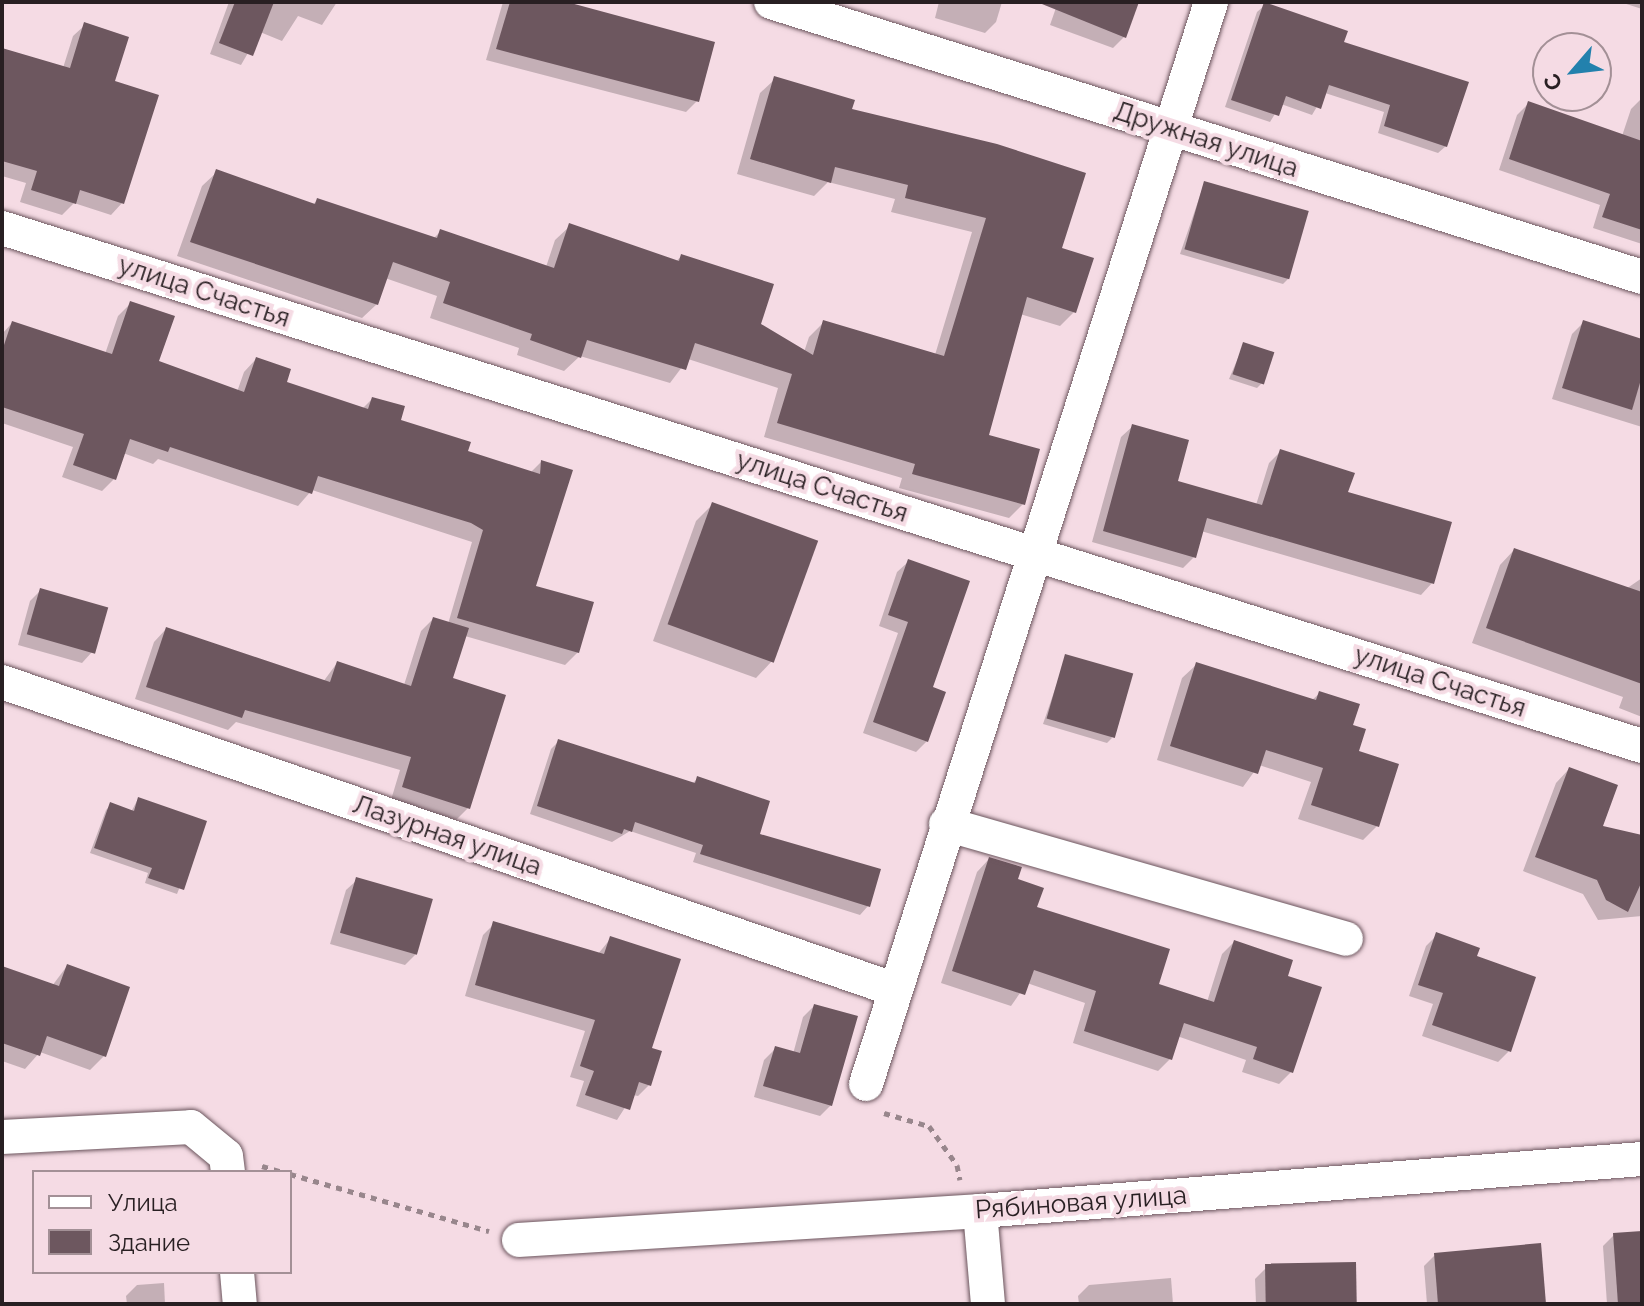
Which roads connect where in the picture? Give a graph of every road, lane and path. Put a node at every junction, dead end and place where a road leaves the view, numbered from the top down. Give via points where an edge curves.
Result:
1 (771, 2) edge
2 (1211, 2) edge
3 (1171, 128) junction
4 (2, 228) edge
5 (1642, 277) edge
6 (1033, 554) junction
7 (2, 682) edge
8 (1642, 746) edge
9 (946, 824) junction
10 (1346, 939) dead end
11 (893, 989) junction
12 (871, 1097) joint
13 (2, 1137) edge
14 (1642, 1159) edge
15 (227, 1164) edge
16 (292, 1175) edge
17 (974, 1211) junction
18 (519, 1240) joint
19 (237, 1274) edge
20 (240, 1304) edge
21 (988, 1304) edge

1 - 3 street, Дружная улица
2 - 3 street
3 - 5 street, Дружная улица
3 - 6 street
4 - 6 street, улица Счастья
6 - 8 street, улица Счастья
6 - 9 street
7 - 11 street, Лазурная улица
9 - 10 street
9 - 11 street
11 - 12 street
12 - 17 path via 929,1126 957,1165
13 - 15 street via 191,1127
14 - 17 street, Рябиновая улица
16 - 18 path
17 - 18 street, Рябиновая улица
17 - 21 street
19 - 20 street

